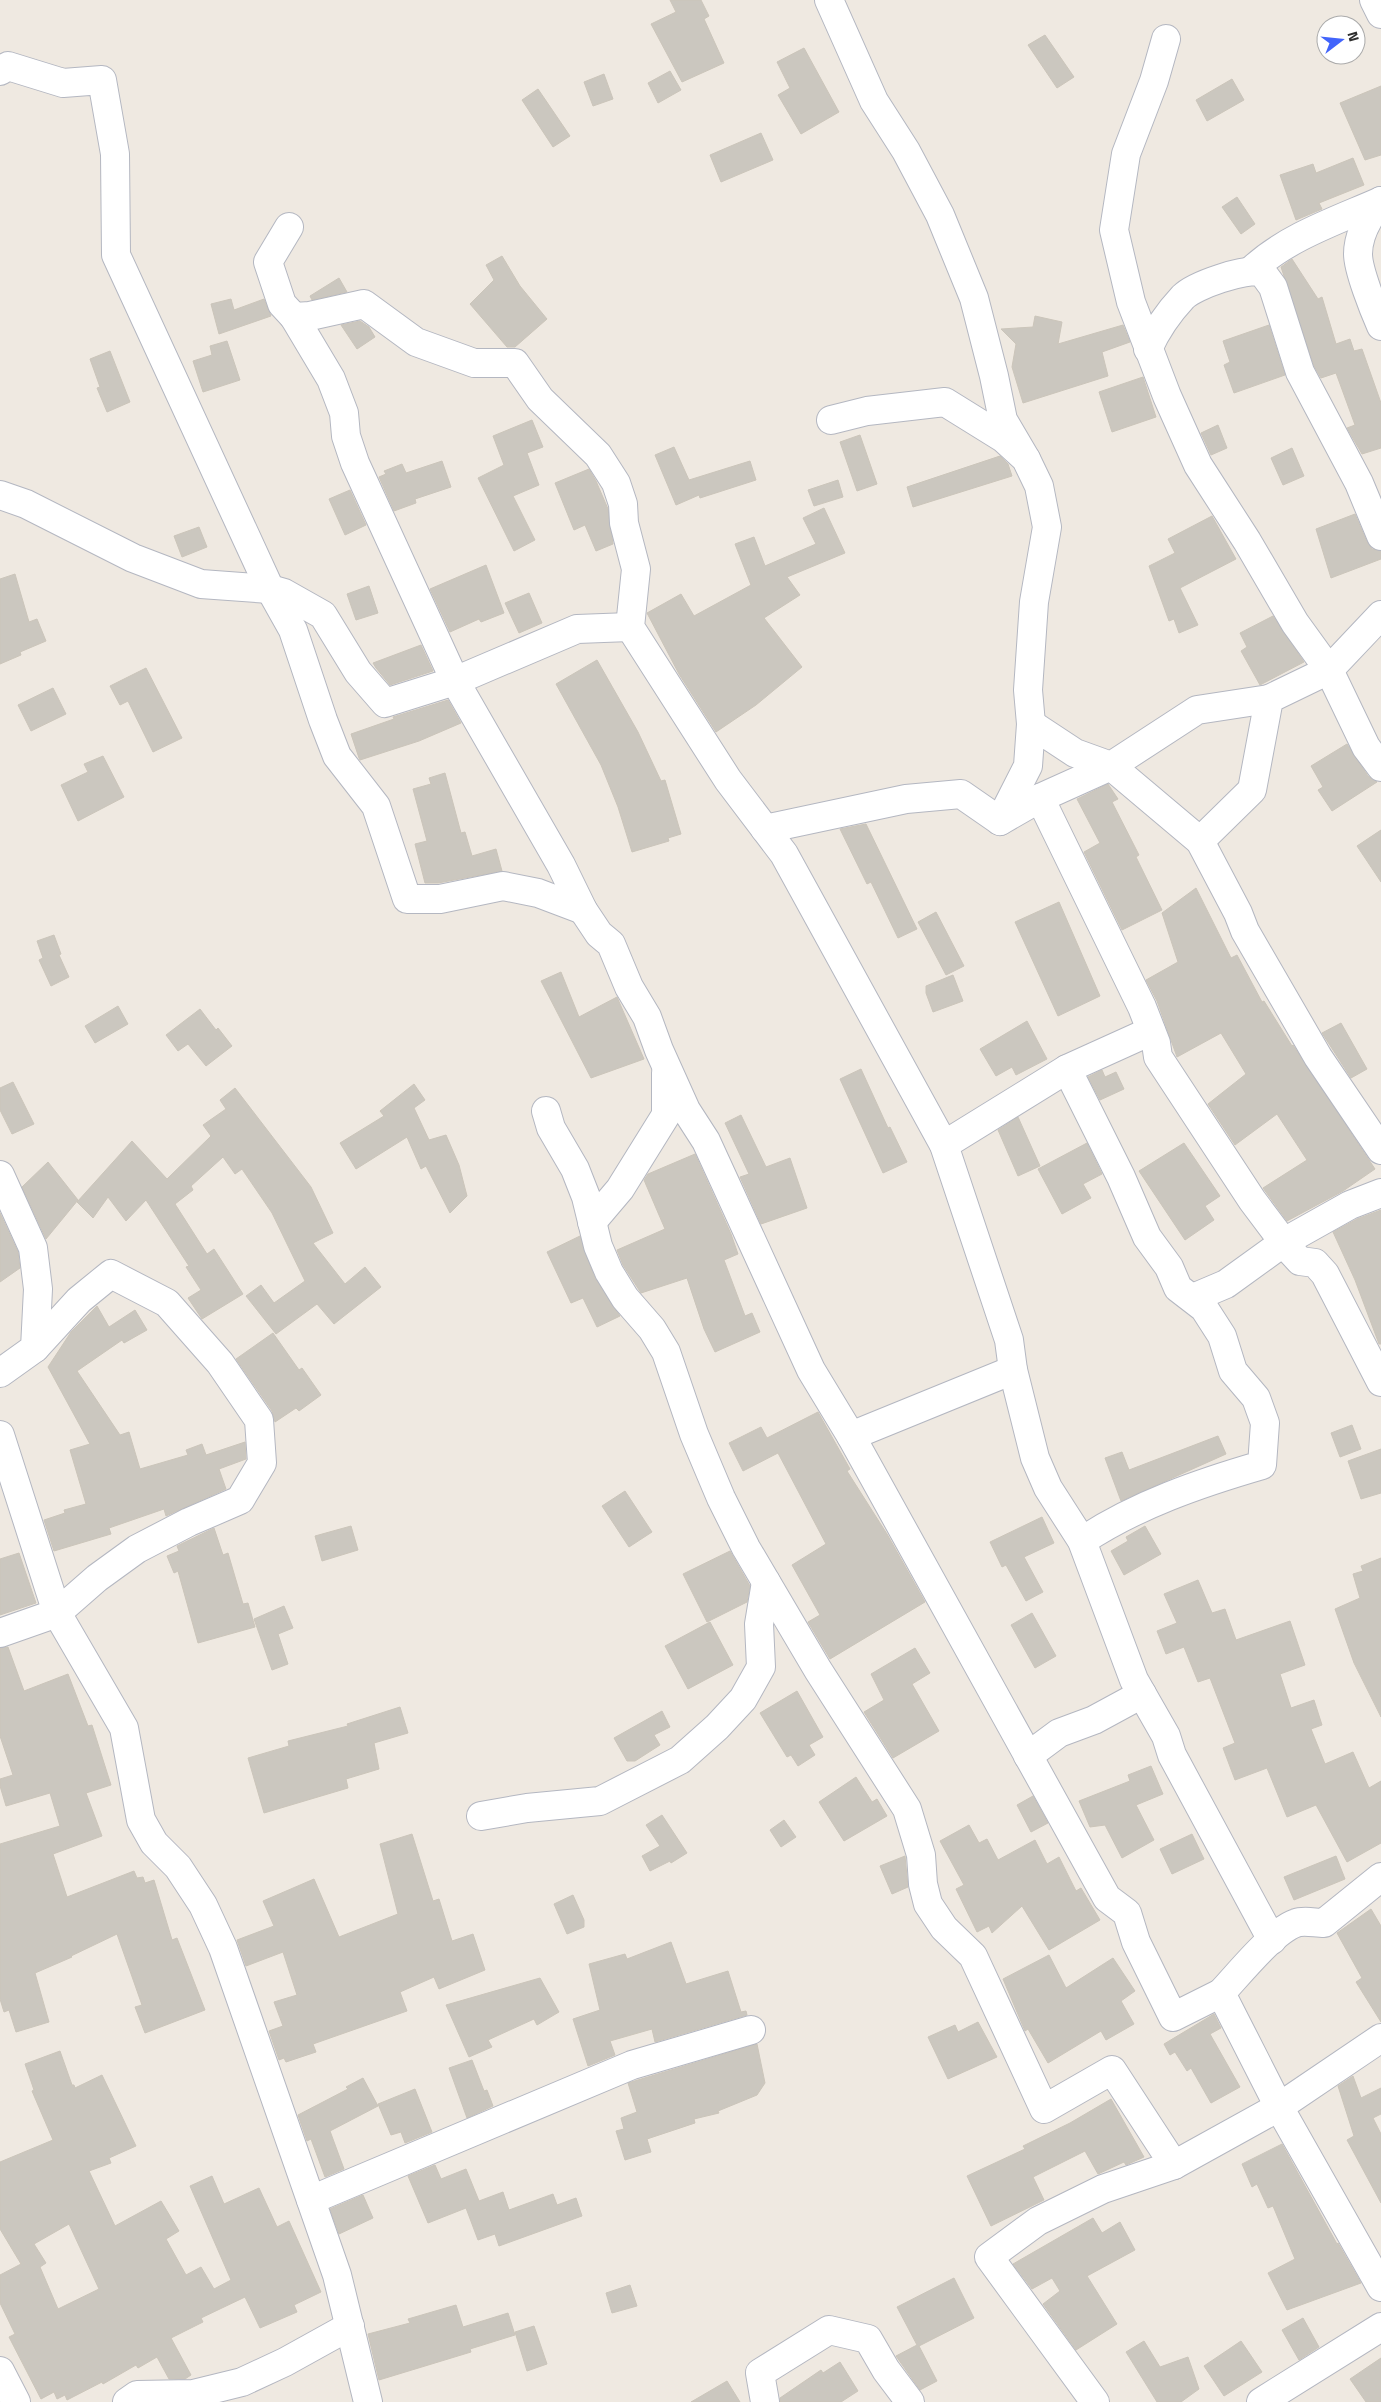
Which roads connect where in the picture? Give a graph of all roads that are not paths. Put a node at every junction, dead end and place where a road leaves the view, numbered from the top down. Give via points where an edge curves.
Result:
1 (829, 0) edge
2 (1374, 0) edge
3 (1381, 14) edge
4 (1166, 39) dead end
5 (0, 71) edge
6 (1381, 201) edge
7 (289, 227) dead end
8 (1253, 269) junction
9 (294, 317) junction
10 (1381, 326) edge
11 (1148, 349) junction
12 (831, 420) dead end
13 (1026, 459) junction
14 (0, 495) edge
15 (1381, 536) edge
16 (270, 589) junction
17 (1381, 615) edge
18 (630, 627) junction
19 (1329, 670) junction
20 (455, 682) junction
21 (1269, 699) junction
22 (1031, 724) junction
23 (1111, 766) junction
24 (1381, 767) edge
25 (1040, 798) junction
26 (1000, 821) junction
27 (765, 829) junction
28 (1200, 841) junction
29 (583, 910) junction
30 (1151, 1030) junction
31 (666, 1066) junction
32 (1067, 1069) junction
33 (546, 1111) dead end
34 (944, 1145) junction
35 (1381, 1150) edge
36 (0, 1175) edge
37 (1381, 1193) edge
38 (592, 1222) junction
39 (1284, 1242) junction
40 (1193, 1298) junction
41 (35, 1348) junction
42 (1013, 1370) junction
43 (0, 1373) edge
44 (1381, 1382) edge
45 (0, 1435) edge
46 (851, 1436) junction
47 (1082, 1541) junction
48 (766, 1582) junction
49 (58, 1613) junction
50 (0, 1633) edge
51 (1142, 1694) junction
52 (1028, 1756) junction
53 (482, 1816) dead end
54 (1381, 1877) edge
55 (1272, 1940) junction
56 (1221, 1993) junction
57 (751, 2030) dead end
58 (1381, 2038) edge
59 (1279, 2107) junction
60 (1174, 2165) junction
61 (311, 2200) junction
62 (1381, 2287) edge
63 (350, 2326) junction
64 (1381, 2327) edge
65 (0, 2372) edge
66 (17, 2400) edge
67 (127, 2402) edge
68 (368, 2402) edge
69 (765, 2402) edge
70 (910, 2402) edge
71 (1095, 2402) edge
72 (1261, 2402) edge

1 - 13 street via 874,101 906,151 940,215 974,298 1003,420
2 - 3 street
4 - 11 street via 1126,154 1114,230 1131,302
5 - 16 street via 8,66 64,83 102,80 115,154 116,255
6 - 8 street via 1305,236 1264,258
6 - 10 street via 1365,222 1358,254
7 - 9 street via 268,262 282,304
8 - 11 street via 1205,285 1184,296
8 - 15 street via 1262,272 1273,287 1300,372 1358,483
9 - 18 street via 364,304 416,342 474,363 515,363 540,399 598,455 616,483 636,569
9 - 20 street via 331,379 344,413 346,436 355,463
11 - 19 street via 1198,465
12 - 13 street via 867,411 945,402 1003,438
13 - 22 street via 1039,486 1047,527 1034,602 1028,690
14 - 16 street via 26,504 133,558 201,584
16 - 20 street via 284,593 323,615 358,672 385,703
16 - 29 street via 293,630 337,756 376,806 407,899 440,899 503,886 538,893
17 - 19 street
18 - 20 street via 577,628
18 - 27 street via 728,780
19 - 21 street
19 - 24 street via 1366,747
20 - 29 street via 561,865
21 - 23 street via 1197,710
21 - 28 street via 1252,790
22 - 23 street via 1075,753
22 - 26 street via 1028,766
23 - 25 street
23 - 28 street
25 - 26 street
25 - 30 street
26 - 27 street via 961,794 906,799
27 - 34 street via 784,854
28 - 35 street via 1245,931 1318,1057
29 - 31 street via 611,944 647,1017
30 - 32 street
30 - 39 street via 1158,1057 1252,1200
31 - 38 street via 666,1116 620,1189
31 - 46 street via 686,1110 706,1141 812,1370
32 - 34 street
32 - 40 street via 1147,1237 1169,1267 1178,1288
33 - 38 street via 551,1128 575,1169
34 - 42 street via 1009,1340
36 - 41 street via 33,1248 38,1289
37 - 39 street
38 - 48 street via 609,1272 666,1352 694,1434 721,1498
39 - 40 street via 1226,1284
39 - 44 street via 1300,1261 1315,1263 1325,1274
40 - 47 street via 1204,1308 1222,1336 1234,1371 1256,1398 1265,1423 1262,1465 1210,1480 1100,1529
41 - 43 street
41 - 49 street via 79,1300 112,1274 167,1303 220,1363 259,1420 262,1463 240,1500 137,1549 97,1578
42 - 46 street
42 - 47 street via 1035,1458 1048,1488
45 - 49 street
46 - 52 street
47 - 51 street
48 - 53 street via 759,1624 761,1667 743,1700 680,1760 600,1801
48 - 60 street via 907,1809 921,1855 928,1904 944,1928 973,1956 1044,2109 1112,2070
49 - 50 street
49 - 61 street via 124,1728 142,1820 154,1843 178,1867 203,1905 223,1948
51 - 52 street via 1094,1720 1059,1733
51 - 55 street
52 - 56 street via 1107,1898 1126,1913 1136,1942 1173,2017
54 - 55 street via 1324,1923 1299,1922
55 - 56 street
56 - 59 street
57 - 61 street via 632,2065
58 - 59 street
59 - 60 street
59 - 62 street
60 - 71 street via 1103,2189 1038,2221 989,2257
61 - 63 street via 337,2275
63 - 67 street via 242,2382 193,2394 137,2395
63 - 68 street
64 - 72 street
65 - 66 street
69 - 70 street via 760,2373 829,2330 868,2339

